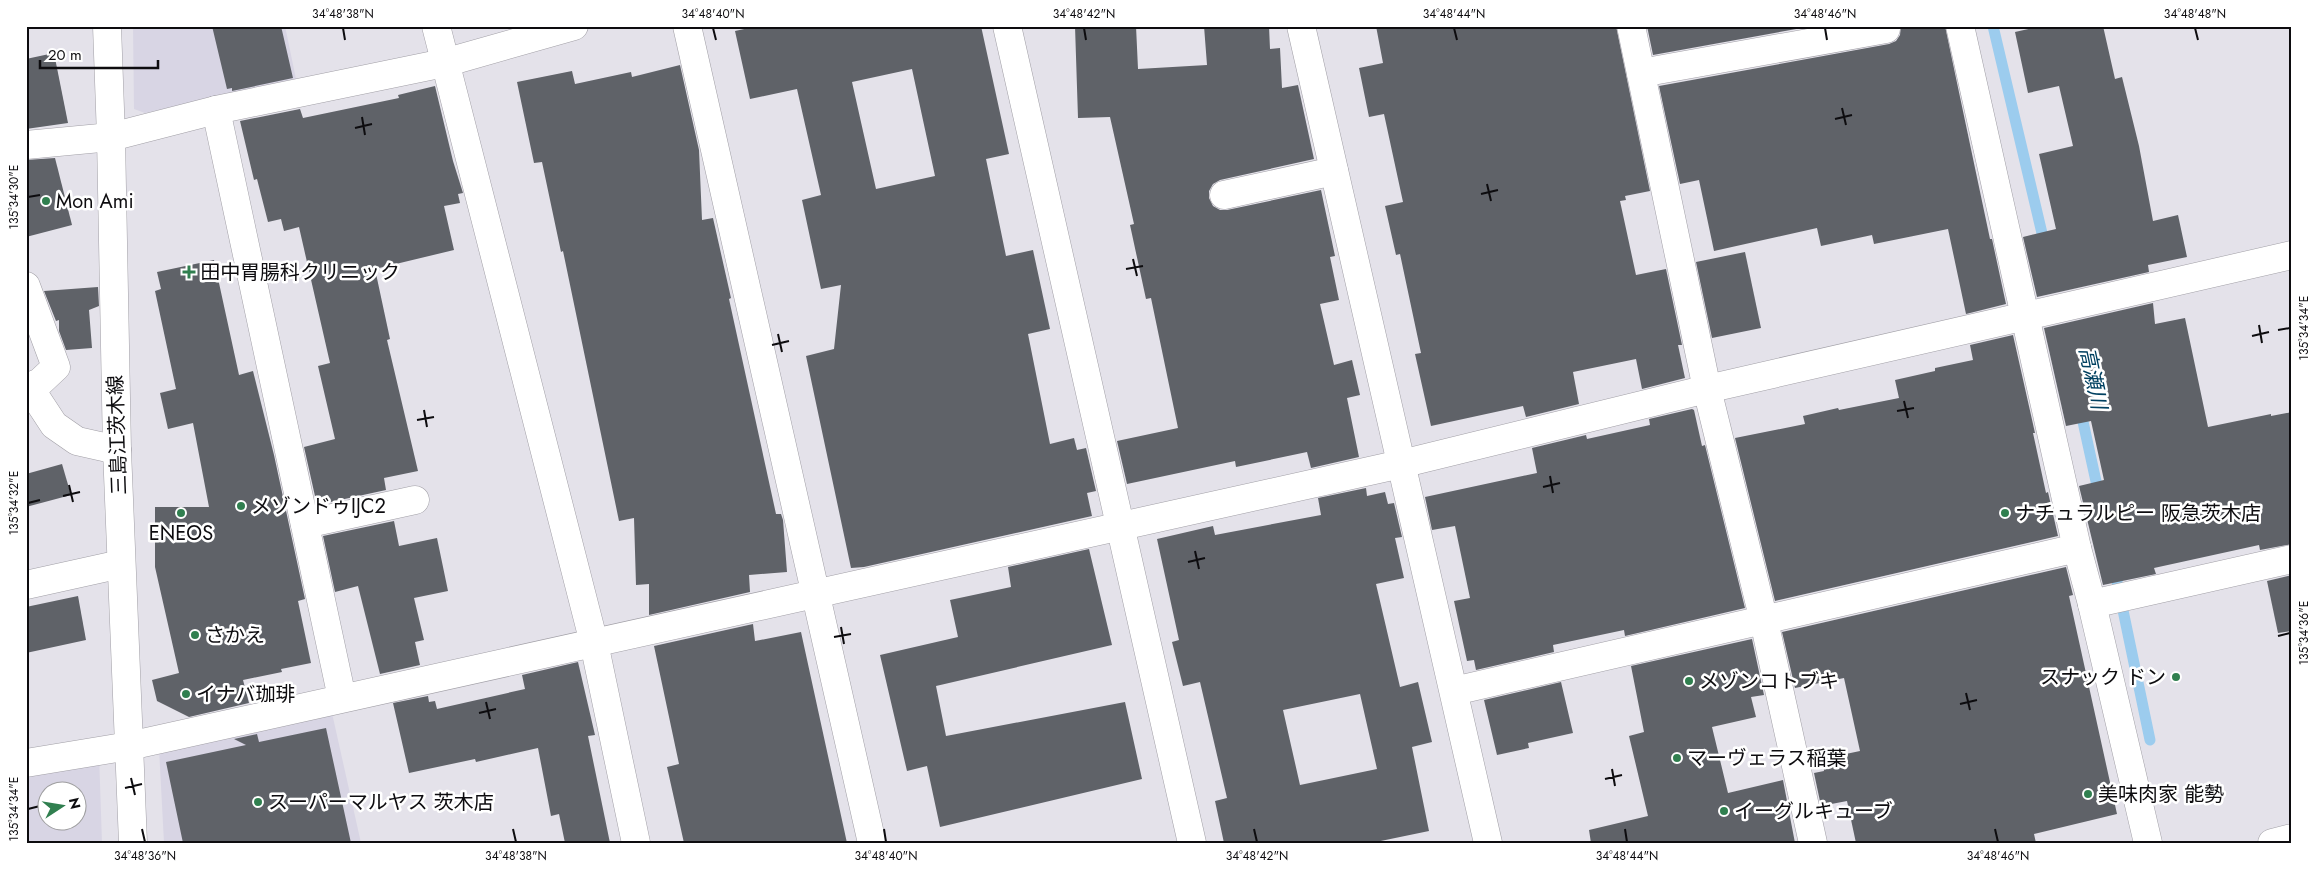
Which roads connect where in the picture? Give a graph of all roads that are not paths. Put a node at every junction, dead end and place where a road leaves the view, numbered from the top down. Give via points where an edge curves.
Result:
1 (107, 26) edge
2 (436, 26) edge
3 (574, 26) edge
4 (687, 26) edge
5 (1007, 26) edge
6 (1301, 26) edge
7 (1632, 26) edge
8 (1960, 26) edge
9 (1886, 29) dead end
10 (444, 62) junction
11 (1641, 73) junction
12 (216, 110) junction
13 (111, 137) junction
14 (26, 145) edge
15 (1334, 171) junction
16 (1224, 195) dead end
17 (2292, 255) edge
18 (26, 286) edge
19 (2044, 311) junction
20 (27, 388) edge
21 (1707, 389) junction
22 (117, 450) junction
23 (1401, 464) junction
24 (415, 500) dead end
25 (305, 524) junction
26 (1121, 526) junction
27 (2077, 548) junction
28 (2292, 559) edge
29 (122, 564) junction
30 (26, 585) edge
31 (815, 594) junction
32 (2109, 600) junction
33 (1764, 620) junction
34 (594, 642) junction
35 (1454, 691) junction
36 (342, 698) junction
37 (129, 746) junction
38 (26, 762) edge
39 (2292, 838) edge
40 (133, 843) edge
41 (636, 843) edge
42 (872, 843) edge
43 (1192, 843) edge
44 (1488, 843) edge
45 (1813, 843) edge
46 (2148, 843) edge
47 (2272, 843) edge

1 - 13 street, 三島江茨木線
2 - 10 street
3 - 10 street
4 - 31 street
5 - 26 street
6 - 15 street
7 - 11 street
8 - 19 street
9 - 11 street
10 - 12 street
10 - 34 street
11 - 21 street
12 - 13 street
12 - 25 street
13 - 14 street
13 - 22 street, 三島江茨木線
15 - 16 street
15 - 23 street
17 - 19 street
18 - 20 street via 56,367 40,382
19 - 21 street
19 - 27 street
20 - 22 street via 54,425 76,440
21 - 23 street
21 - 33 street
22 - 29 street, 三島江茨木線
23 - 26 street
23 - 35 street
24 - 25 street
25 - 36 street
26 - 31 street
26 - 43 street
27 - 32 street
27 - 33 street
28 - 32 street
29 - 30 street
29 - 37 street, 三島江茨木線
31 - 34 street
31 - 42 street
32 - 46 street
33 - 35 street
33 - 45 street
34 - 36 street
34 - 41 street
35 - 44 street
36 - 37 street
37 - 38 street
37 - 40 street, 三島江茨木線
39 - 47 street

